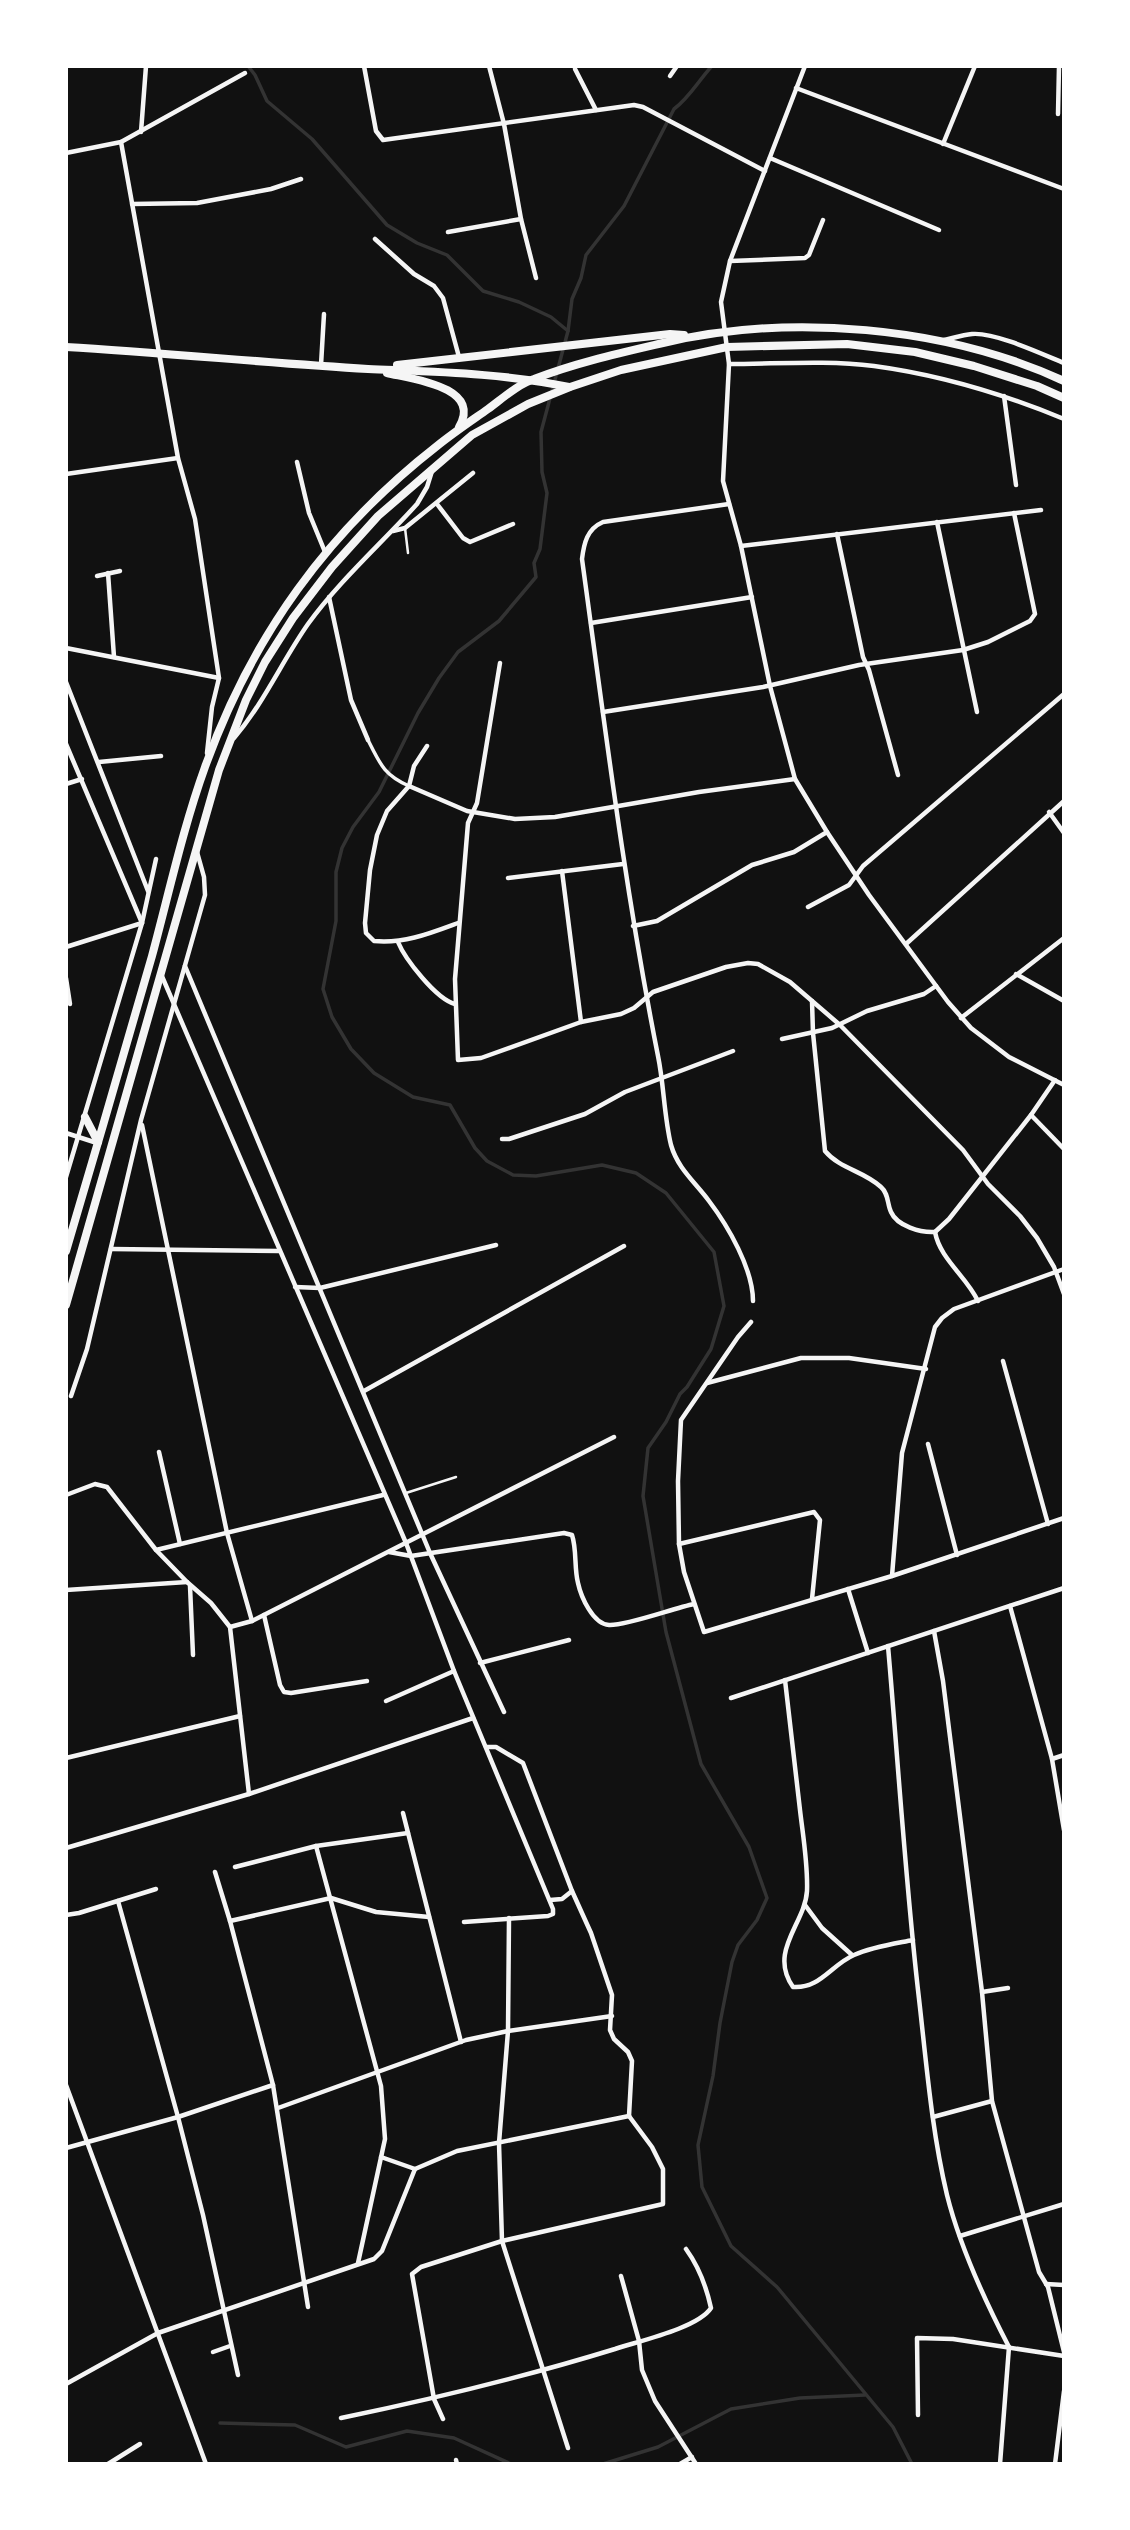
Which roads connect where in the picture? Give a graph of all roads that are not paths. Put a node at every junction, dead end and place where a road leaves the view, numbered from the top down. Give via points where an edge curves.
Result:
1 (146, 66) edge
2 (364, 66) edge
3 (489, 66) edge
4 (677, 66) edge
5 (806, 66) edge
6 (975, 66) edge
7 (1059, 66) edge
8 (575, 69) dead end
9 (246, 73) dead end
10 (670, 76) dead end
11 (796, 88) junction
12 (596, 110) junction
13 (1058, 114) dead end
14 (504, 124) junction
15 (141, 133) junction
16 (121, 142) junction
17 (943, 144) junction
18 (66, 153) edge
19 (769, 158) junction
20 (765, 171) junction
21 (301, 178) dead end
22 (1063, 190) edge
23 (132, 204) junction
24 (521, 219) junction
25 (823, 220) dead end
26 (939, 230) dead end
27 (447, 232) dead end
28 (375, 239) dead end
29 (730, 261) junction
30 (536, 278) dead end
31 (324, 314) dead end
32 (726, 331) junction
33 (692, 336) junction
34 (938, 342) junction
35 (66, 347) edge
36 (727, 347) junction
37 (159, 353) junction
38 (459, 357) junction
39 (1063, 363) edge
40 (729, 364) junction
41 (321, 365) junction
42 (370, 369) junction
43 (532, 379) junction
44 (544, 379) junction
45 (1063, 381) edge
46 (569, 387) junction
47 (1004, 396) junction
48 (1063, 398) edge
49 (1063, 419) edge
50 (459, 428) junction
51 (178, 458) junction
52 (297, 462) dead end
53 (432, 469) junction
54 (472, 473) dead end
55 (66, 474) edge
56 (1016, 485) dead end
57 (437, 504) junction
58 (729, 504) junction
59 (1041, 510) dead end
60 (1014, 513) junction
61 (937, 522) junction
62 (513, 524) dead end
63 (405, 528) junction
64 (393, 532) junction
65 (837, 534) junction
66 (741, 546) junction
67 (325, 552) junction
68 (408, 553) dead end
69 (120, 571) dead end
70 (108, 573) junction
71 (97, 576) dead end
72 (329, 596) junction
73 (752, 597) junction
74 (591, 623) junction
75 (66, 648) edge
76 (963, 650) junction
77 (114, 657) junction
78 (499, 663) dead end
79 (866, 664) junction
80 (219, 677) junction
81 (66, 682) edge
82 (771, 686) junction
83 (1063, 694) edge
84 (603, 712) junction
85 (977, 712) dead end
86 (368, 740) joint
87 (66, 744) edge
88 (229, 744) junction
89 (427, 746) dead end
90 (161, 756) dead end
91 (99, 762) junction
92 (206, 765) junction
93 (898, 775) dead end
94 (82, 779) junction
95 (796, 779) junction
96 (66, 784) edge
97 (409, 786) junction
98 (1063, 800) edge
99 (614, 807) junction
100 (1049, 812) junction
101 (474, 813) junction
102 (827, 832) junction
103 (1063, 833) edge
104 (196, 848) junction
105 (156, 859) dead end
106 (623, 864) junction
107 (562, 871) junction
108 (856, 877) junction
109 (508, 878) dead end
110 (148, 892) junction
111 (808, 907) dead end
112 (142, 923) junction
113 (458, 923) junction
114 (633, 926) junction
115 (1063, 938) edge
116 (398, 942) junction
117 (906, 944) junction
118 (66, 947) edge
119 (185, 966) junction
120 (161, 973) junction
121 (1016, 974) junction
122 (66, 978) edge
123 (936, 986) junction
124 (646, 998) junction
125 (812, 1001) junction
126 (1063, 1001) edge
127 (70, 1004) dead end
128 (174, 1004) junction
129 (455, 1004) junction
130 (961, 1018) junction
131 (581, 1021) junction
132 (840, 1025) junction
133 (813, 1033) junction
134 (782, 1039) dead end
135 (733, 1051) dead end
136 (662, 1078) junction
137 (1055, 1080) junction
138 (1063, 1085) edge
139 (1031, 1115) junction
140 (85, 1117) junction
141 (141, 1120) junction
142 (66, 1133) edge
143 (79, 1136) junction
144 (502, 1139) dead end
145 (98, 1143) junction
146 (1063, 1149) edge
147 (982, 1176) junction
148 (66, 1177) edge
149 (935, 1232) junction
150 (496, 1245) dead end
151 (624, 1247) dead end
152 (111, 1249) junction
153 (169, 1250) junction
154 (66, 1251) edge
155 (279, 1251) junction
156 (1063, 1269) edge
157 (1056, 1272) junction
158 (295, 1287) junction
159 (320, 1289) junction
160 (1063, 1294) edge
161 (753, 1301) dead end
162 (978, 1301) junction
163 (66, 1305) edge
164 (751, 1322) dead end
165 (1003, 1361) dead end
166 (926, 1369) junction
167 (706, 1383) junction
168 (364, 1391) junction
169 (71, 1396) dead end
170 (614, 1437) dead end
171 (928, 1444) dead end
172 (159, 1452) dead end
173 (456, 1477) dead end
174 (406, 1493) junction
175 (66, 1495) edge
176 (383, 1495) junction
177 (1063, 1518) edge
178 (1048, 1524) junction
179 (227, 1533) junction
180 (422, 1534) junction
181 (406, 1543) junction
182 (180, 1544) junction
183 (679, 1545) junction
184 (156, 1550) junction
185 (388, 1552) junction
186 (430, 1553) junction
187 (957, 1555) junction
188 (411, 1556) junction
189 (892, 1576) junction
190 (188, 1584) junction
191 (1063, 1588) edge
192 (848, 1589) junction
193 (66, 1590) edge
194 (812, 1599) junction
195 (694, 1604) junction
196 (1010, 1606) junction
197 (264, 1615) junction
198 (252, 1621) junction
199 (230, 1627) junction
200 (934, 1631) junction
201 (569, 1640) dead end
202 (888, 1646) junction
203 (868, 1653) junction
204 (193, 1655) dead end
205 (480, 1663) junction
206 (454, 1671) junction
207 (785, 1680) junction
208 (367, 1681) dead end
209 (731, 1698) dead end
210 (386, 1701) dead end
211 (504, 1712) dead end
212 (240, 1716) junction
213 (473, 1718) junction
214 (486, 1747) junction
215 (1063, 1755) edge
216 (66, 1758) edge
217 (1052, 1759) junction
218 (249, 1794) junction
219 (403, 1813) dead end
220 (1063, 1830) edge
221 (408, 1833) junction
222 (316, 1846) junction
223 (66, 1849) edge
224 (235, 1867) dead end
225 (215, 1872) dead end
226 (156, 1889) dead end
227 (572, 1891) junction
228 (331, 1898) junction
229 (118, 1900) junction
230 (550, 1900) junction
231 (805, 1905) junction
232 (66, 1915) edge
233 (429, 1917) junction
234 (509, 1918) junction
235 (230, 1921) junction
236 (464, 1922) dead end
237 (913, 1940) junction
238 (852, 1955) junction
239 (1008, 1988) dead end
240 (982, 1992) junction
241 (612, 2016) junction
242 (508, 2031) junction
243 (461, 2042) junction
244 (377, 2072) junction
245 (66, 2085) edge
246 (273, 2085) junction
247 (992, 2101) junction
248 (278, 2108) junction
249 (629, 2116) junction
250 (178, 2117) junction
251 (933, 2117) junction
252 (88, 2143) junction
253 (499, 2143) junction
254 (66, 2148) edge
255 (381, 2157) junction
256 (415, 2169) junction
257 (1063, 2204) edge
258 (1024, 2218) junction
259 (960, 2236) junction
260 (502, 2241) junction
261 (686, 2249) dead end
262 (358, 2263) junction
263 (621, 2276) dead end
264 (1063, 2278) edge
265 (303, 2282) junction
266 (1046, 2284) junction
267 (1062, 2285) edge
268 (308, 2307) dead end
269 (223, 2311) junction
270 (158, 2333) junction
271 (639, 2341) junction
272 (230, 2346) junction
273 (1009, 2347) junction
274 (213, 2353) dead end
275 (1063, 2354) edge
276 (543, 2371) junction
277 (238, 2375) dead end
278 (66, 2384) edge
279 (1063, 2391) edge
280 (434, 2399) junction
281 (918, 2415) dead end
282 (341, 2418) dead end
283 (443, 2419) dead end
284 (1061, 2430) edge
285 (140, 2444) dead end
286 (568, 2448) dead end
287 (692, 2457) junction
288 (108, 2463) edge
289 (206, 2463) edge
290 (680, 2463) edge
291 (696, 2463) edge
292 (1000, 2463) edge
293 (1055, 2463) edge

1 - 15 street
2 - 14 street via 376,131 387,141
3 - 14 street
4 - 10 street
5 - 11 street
6 - 17 street
7 - 13 street
8 - 12 street
9 - 15 street
11 - 17 street
11 - 19 street
12 - 14 street
12 - 20 street via 634,105 649,110
14 - 24 street
15 - 16 street
16 - 18 street
16 - 23 street
17 - 22 street
19 - 20 street
19 - 26 street
20 - 29 street
21 - 23 street via 197,203
23 - 37 street
24 - 27 street
24 - 30 street
25 - 29 street via 805,258
28 - 38 street via 443,298
29 - 32 street via 721,302
31 - 41 street
32 - 33 main road
32 - 34 main road via 848,329
32 - 36 street
33 - 38 main road via 670,334
33 - 44 main road via 617,354
34 - 39 street via 983,334
34 - 45 main road
35 - 37 main road
36 - 40 street
36 - 46 main road via 621,370
36 - 48 main road via 847,344 915,352 974,366
37 - 41 main road
37 - 51 street
38 - 42 main road
40 - 47 street via 871,366 929,375
40 - 58 street via 722,475
41 - 42 main road
42 - 43 main road
42 - 50 main road via 455,394 465,412
43 - 44 main road
43 - 50 main road
44 - 46 main road
46 - 53 main road via 472,435
47 - 49 street
47 - 56 street
50 - 67 main road via 393,481
51 - 55 street
51 - 80 street via 195,519
52 - 67 street via 309,513
53 - 64 street via 417,504
53 - 88 main road via 378,516 293,618 265,662
54 - 57 street
57 - 62 street via 470,542
57 - 63 street
58 - 66 street
58 - 74 street via 603,522 589,533 582,559
59 - 60 street
60 - 61 street
60 - 76 street via 1034,617
61 - 65 street
61 - 76 street
63 - 64 street
63 - 68 lane
64 - 72 street
65 - 66 street
65 - 79 street
66 - 73 street
67 - 92 main road via 253,657
69 - 70 street
70 - 71 street
70 - 77 street
72 - 86 street via 351,700
72 - 88 street
73 - 74 street
73 - 82 street
74 - 84 street
75 - 77 street
76 - 79 street
76 - 85 street
77 - 80 street
78 - 101 street
79 - 82 street
79 - 93 street
80 - 92 street
81 - 91 street
82 - 84 street
82 - 95 street
83 - 108 street via 863,866
84 - 99 street
86 - 97 street via 383,769
87 - 94 street
88 - 104 main road
89 - 97 street via 414,766
90 - 91 street
91 - 110 street
92 - 145 main road
94 - 96 street
94 - 112 street
95 - 99 street
95 - 102 street
97 - 101 street
97 - 116 street via 387,811 377,835 365,923 366,933 374,941
98 - 100 street
99 - 101 street via 515,820
99 - 106 street
100 - 103 street
100 - 117 street
101 - 113 street via 468,823
102 - 108 street
102 - 114 street via 794,852 752,865 657,921
104 - 119 street via 206,886
104 - 120 main road
105 - 110 street
106 - 107 street
106 - 114 street
107 - 109 street
107 - 131 street
108 - 111 street
108 - 117 street
110 - 112 street
112 - 118 street
112 - 140 street
113 - 116 street
113 - 129 street
114 - 124 street
115 - 121 street
116 - 129 street via 431,987
117 - 123 street
119 - 128 street
119 - 159 street
120 - 128 street
120 - 163 main road
121 - 126 street
121 - 130 street
122 - 127 street
123 - 130 street
123 - 132 street
124 - 125 street via 656,990 748,963 772,970
124 - 131 street via 621,1014
124 - 136 street
125 - 132 street
125 - 133 street
128 - 141 street
128 - 155 street
129 - 131 street via 458,1060 481,1058
130 - 137 street via 997,1049
132 - 133 street
132 - 147 street via 963,1150
133 - 134 street
133 - 149 street via 825,1151 883,1188 896,1219 916,1230
135 - 136 street
136 - 144 street via 585,1114
136 - 161 street via 676,1160 735,1242 752,1285
137 - 138 street
137 - 139 street
139 - 146 street
139 - 147 street
140 - 143 street
140 - 145 main road
141 - 152 street
141 - 153 street
142 - 143 street
143 - 145 street
143 - 148 street
145 - 154 main road
147 - 149 street
147 - 157 street via 1029,1227
149 - 162 street via 938,1247
150 - 159 street
151 - 168 street
152 - 153 street
152 - 169 street
153 - 155 street
153 - 179 street
155 - 158 street
156 - 157 street
157 - 160 street
157 - 162 street
158 - 159 street
158 - 176 street
159 - 168 street
162 - 166 street via 954,1309 935,1327
164 - 167 street
165 - 178 street
166 - 167 street via 849,1358 801,1358
166 - 189 street via 902,1453
167 - 183 street via 681,1420
168 - 174 street
170 - 180 street
171 - 187 street
172 - 182 street
173 - 174 lane
174 - 180 street
175 - 184 street via 95,1484 107,1487
176 - 179 street
176 - 181 street
177 - 178 street
178 - 187 street
179 - 182 street
179 - 198 street
180 - 181 street
180 - 186 street
181 - 185 street
181 - 188 street
182 - 184 street
183 - 194 street via 817,1513
183 - 195 street
184 - 190 street
185 - 188 street
185 - 197 street
186 - 188 street
186 - 195 street via 564,1533 572,1535 578,1584 599,1621 608,1625
186 - 205 street
187 - 189 street
188 - 206 street
189 - 192 street
190 - 193 street
190 - 199 street
190 - 204 street
191 - 196 street
192 - 194 street
192 - 203 street
194 - 195 street via 704,1632
196 - 200 street
196 - 217 street
197 - 198 street
197 - 208 street via 284,1692
198 - 199 street
199 - 212 street
200 - 202 street
200 - 240 street
201 - 205 street
202 - 203 street
202 - 237 street
203 - 207 street
205 - 211 street
206 - 210 street
206 - 213 street
207 - 209 street
207 - 231 street via 806,1859
212 - 216 street
212 - 218 street
213 - 214 street
213 - 218 street
214 - 227 street via 496,1747 523,1763
214 - 230 street
215 - 217 street
217 - 220 street
218 - 223 street
219 - 221 street
221 - 222 street
221 - 233 street
222 - 224 street
222 - 228 street
225 - 235 street
226 - 229 street
227 - 230 street via 562,1899
227 - 241 street via 604,1966
228 - 233 street via 376,1912
228 - 235 street
228 - 244 street
229 - 232 street
229 - 250 street
230 - 234 street via 553,1914
231 - 238 street
231 - 238 street via 787,1939 788,1980 793,1987 806,1988
233 - 243 street
234 - 236 street
234 - 242 street
235 - 246 street
237 - 238 street
237 - 251 street
239 - 240 street
240 - 247 street
241 - 242 street
241 - 249 street via 614,2039 632,2061
242 - 243 street
242 - 253 street
243 - 244 street
244 - 248 street
244 - 255 street via 385,2139
245 - 252 street
246 - 248 street
246 - 250 street
247 - 251 street
247 - 258 street
248 - 265 street
249 - 253 street
249 - 260 street via 663,2169 663,2204
250 - 252 street
250 - 269 street
251 - 259 street via 947,2197
252 - 254 street
252 - 270 street
253 - 256 street via 457,2151
253 - 260 street
255 - 256 street
255 - 262 street
256 - 262 street via 382,2251 374,2259
257 - 258 street
258 - 259 street
258 - 266 street
259 - 273 street
260 - 276 street
260 - 280 street via 412,2274
261 - 271 street via 698,2266 711,2308 669,2332
262 - 265 street
263 - 271 street
264 - 267 street
265 - 268 street
265 - 269 street
266 - 267 street
266 - 275 street
269 - 270 street
269 - 272 street
270 - 278 street
270 - 289 street
271 - 276 street
271 - 287 street via 642,2370 655,2401
272 - 274 street
272 - 277 street
273 - 275 street
273 - 281 street via 917,2338
273 - 292 street
276 - 280 street
276 - 286 street
279 - 284 street
280 - 282 street
280 - 283 street
284 - 293 street
285 - 288 street
287 - 290 street
287 - 291 street

